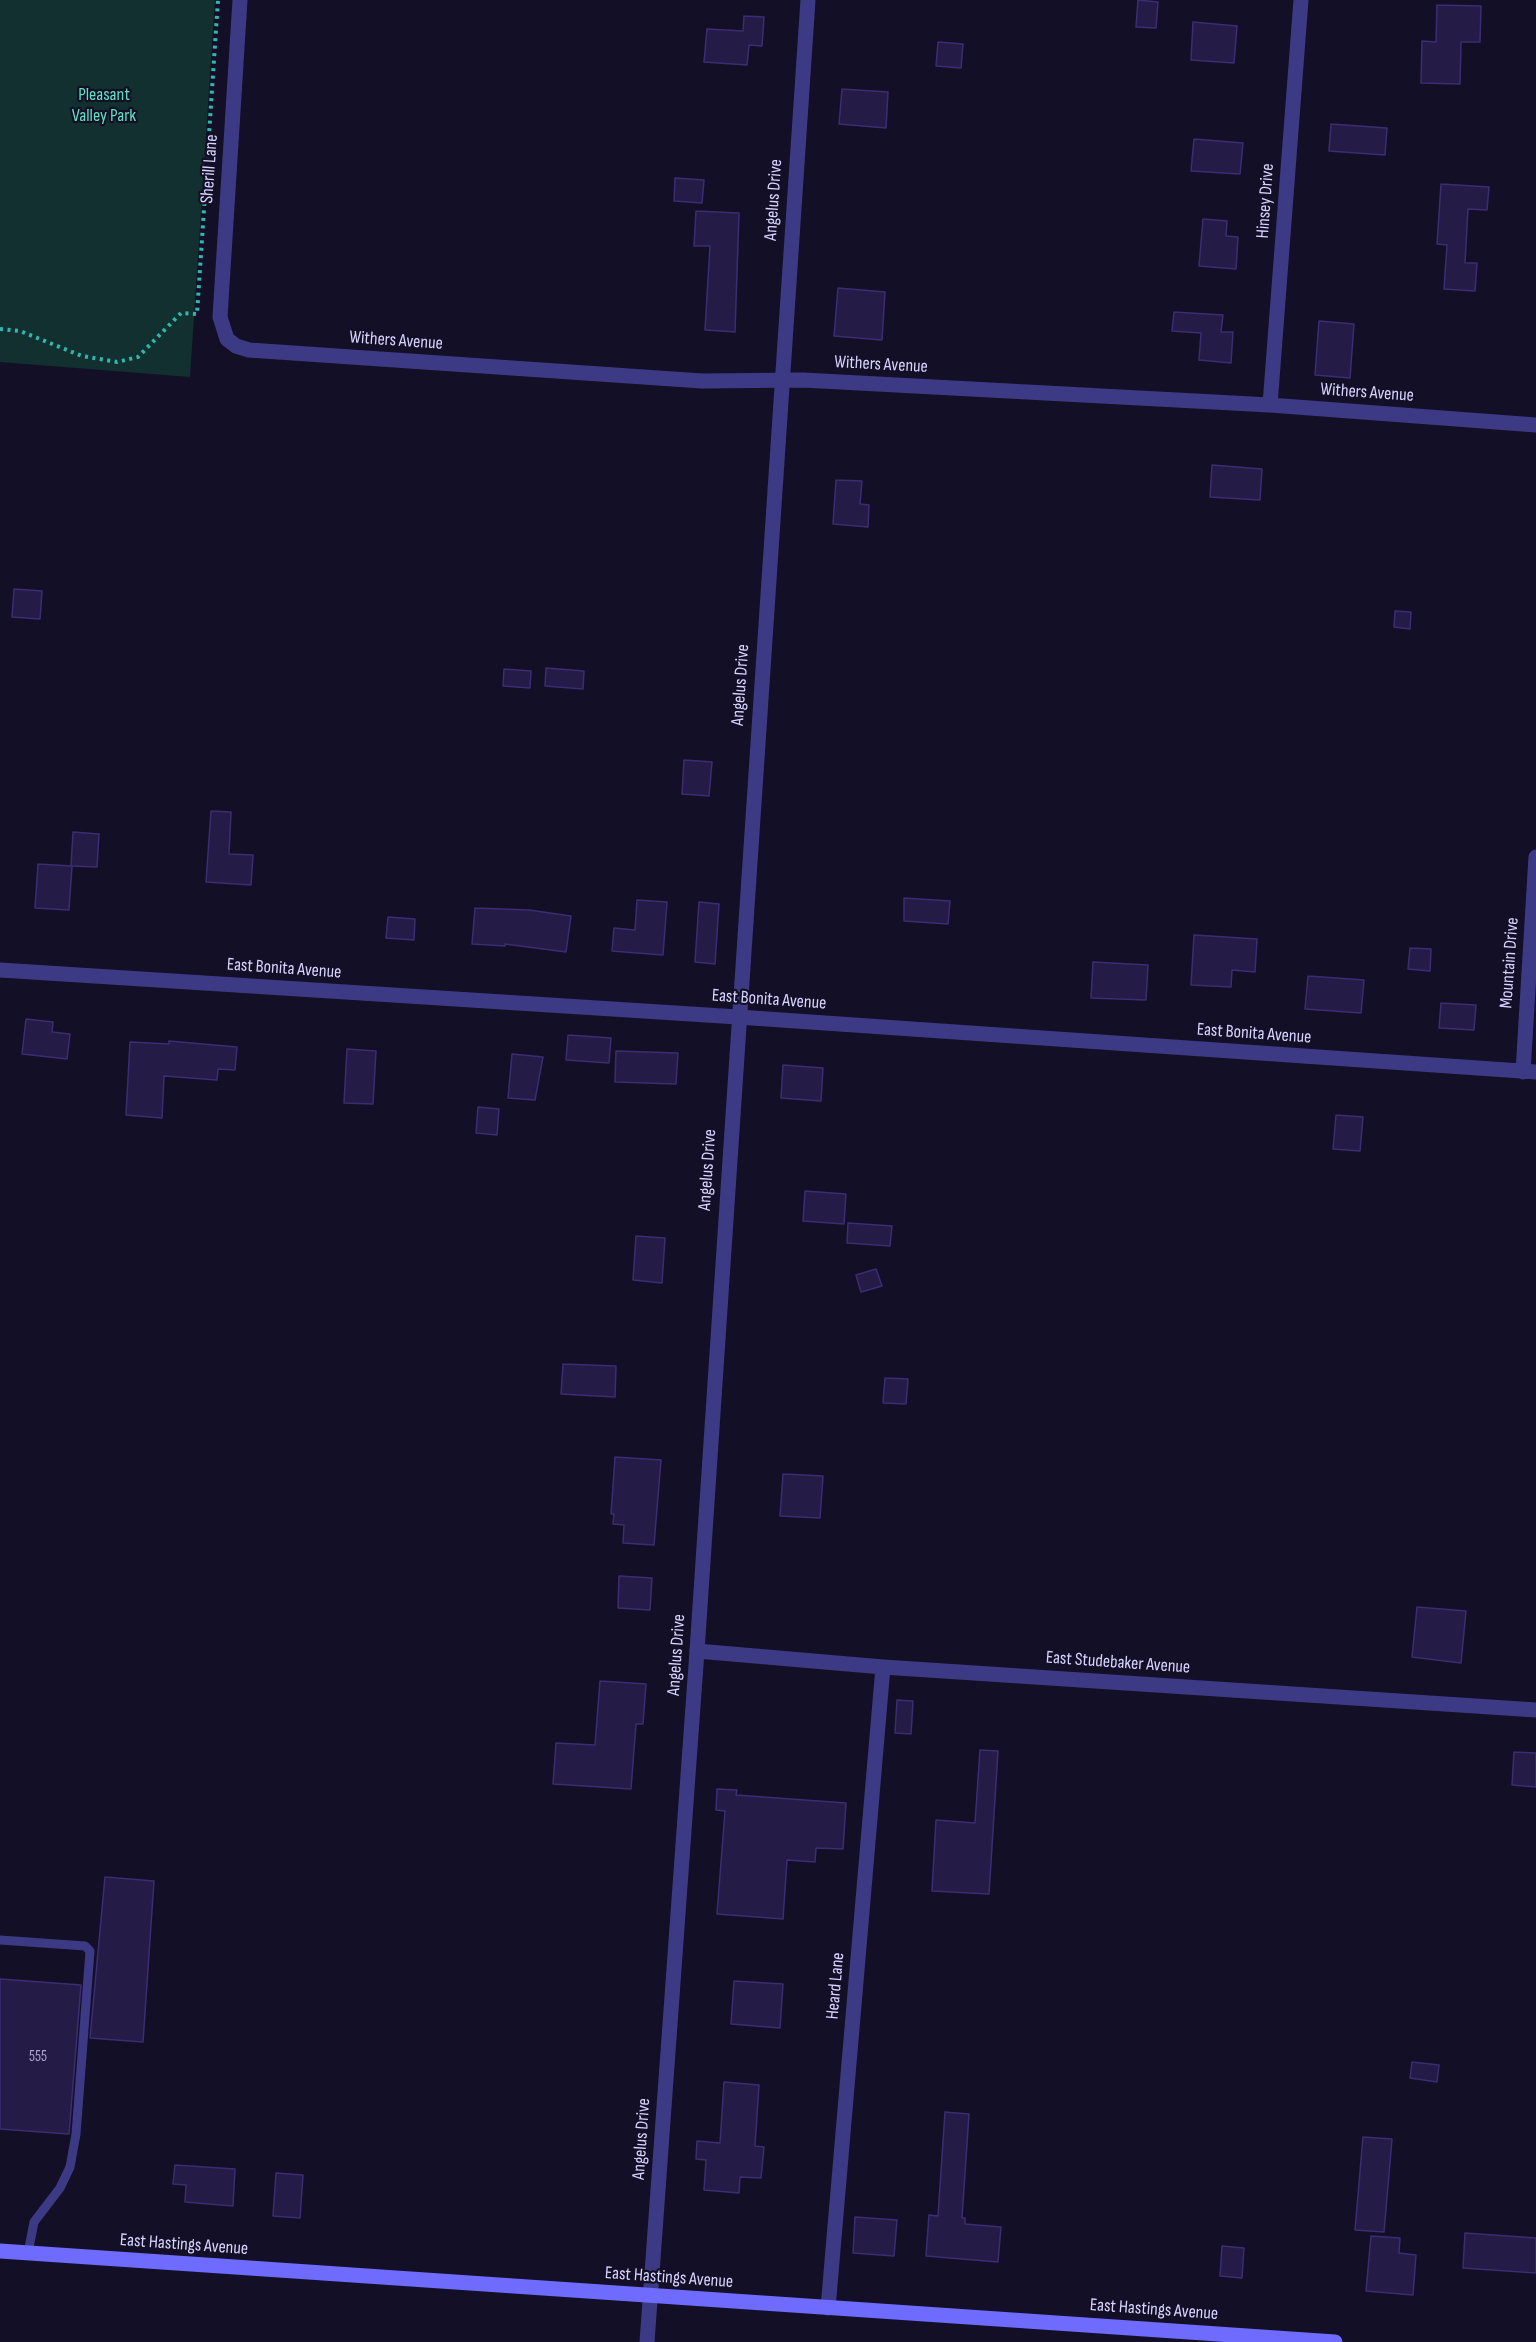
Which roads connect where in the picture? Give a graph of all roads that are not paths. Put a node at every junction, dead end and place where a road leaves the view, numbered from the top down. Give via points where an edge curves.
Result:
1 (240, 0) edge
2 (808, 0) edge
3 (1301, 0) edge
4 (227, 339) joint
5 (782, 380) junction
6 (1270, 405) junction
7 (1536, 425) edge
8 (1536, 857) edge
9 (0, 970) edge
10 (738, 1017) junction
11 (1529, 1072) edge
12 (697, 1651) junction
13 (884, 1666) junction
14 (1536, 1710) edge
15 (0, 1940) edge
16 (0, 2251) edge
17 (28, 2253) junction
18 (650, 2297) junction
19 (828, 2308) junction
20 (1299, 2341) edge
21 (647, 2342) edge
22 (1335, 2342) edge

1 - 4 street, Sherill Lane via 220,317
2 - 5 street, Angelus Drive
3 - 6 street, Hinsey Drive
4 - 5 street, Withers Avenue via 249,351 702,381
5 - 6 street, Withers Avenue
5 - 10 street, Angelus Drive
6 - 7 street, Withers Avenue
8 - 11 street, Mountain Drive
9 - 10 street, East Bonita Avenue
10 - 11 street, East Bonita Avenue
10 - 12 street, Angelus Drive
12 - 13 street, East Studebaker Avenue
12 - 18 street, Angelus Drive
13 - 14 street, East Studebaker Avenue
13 - 19 street, Heard Lane
15 - 17 lane via 85,1946 90,1951 70,2167 60,2188 34,2222
16 - 17 main road, East Hastings Avenue
17 - 18 main road, East Hastings Avenue
18 - 19 main road, East Hastings Avenue
18 - 21 street, Angelus Drive
19 - 20 main road, East Hastings Avenue
20 - 22 main road, East Hastings Avenue

